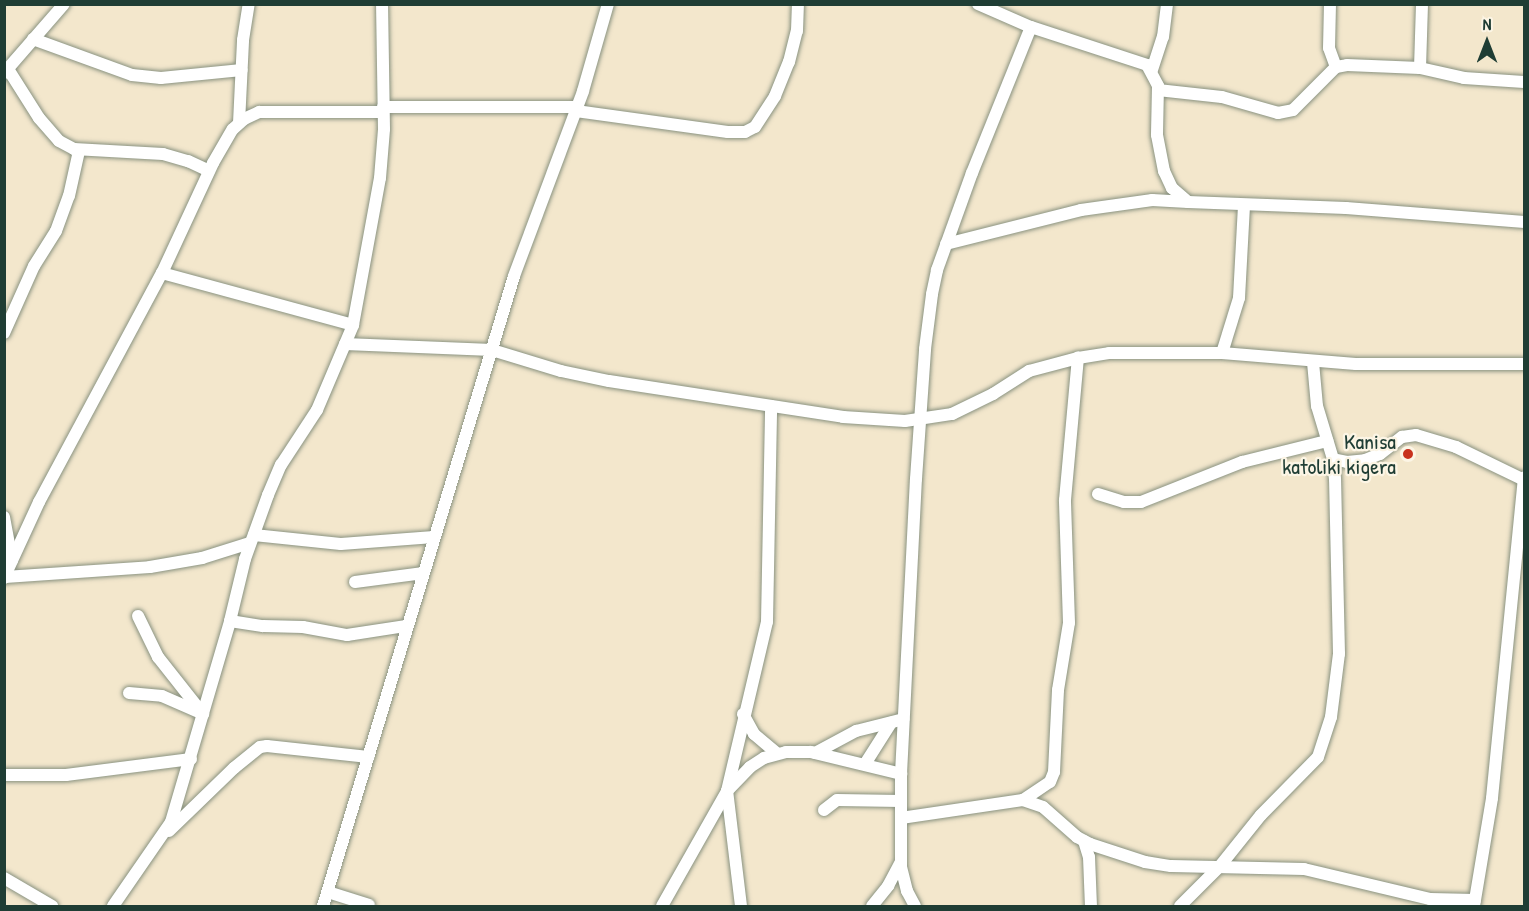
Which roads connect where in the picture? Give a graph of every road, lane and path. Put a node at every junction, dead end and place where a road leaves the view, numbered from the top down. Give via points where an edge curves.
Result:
1 (64, 4) edge
2 (249, 4) edge
3 (382, 4) edge
4 (608, 4) edge
5 (798, 4) edge
6 (978, 4) edge
7 (1167, 4) edge
8 (1330, 4) edge
9 (1422, 4) edge
10 (1031, 27) junction
11 (33, 39) junction
12 (4, 50) edge
13 (16, 58) junction
14 (1336, 67) junction
15 (1420, 68) junction
16 (242, 70) junction
17 (1152, 70) junction
18 (6, 71) edge
19 (1524, 82) edge
20 (1158, 90) junction
21 (383, 109) junction
22 (577, 109) junction
23 (239, 123) junction
24 (79, 151) junction
25 (209, 171) junction
26 (1188, 202) junction
27 (1244, 206) junction
28 (1524, 222) edge
29 (946, 244) junction
30 (162, 273) junction
31 (353, 325) junction
32 (4, 333) edge
33 (345, 344) junction
34 (492, 350) junction
35 (1222, 353) junction
36 (1078, 358) junction
37 (1312, 362) junction
38 (1524, 364) edge
39 (771, 406) junction
40 (920, 421) junction
41 (1327, 441) junction
42 (1333, 459) junction
43 (1524, 479) edge
44 (1098, 494) dead end
45 (4, 517) edge
46 (434, 537) junction
47 (252, 539) junction
48 (12, 562) junction
49 (423, 573) junction
50 (5, 578) edge
51 (355, 582) dead end
52 (138, 616) dead end
53 (230, 621) junction
54 (406, 626) junction
55 (1511, 628) junction
56 (1524, 633) edge
57 (129, 693) dead end
58 (203, 714) junction
59 (743, 714) junction
60 (897, 721) junction
61 (777, 753) junction
62 (815, 753) junction
63 (368, 758) junction
64 (191, 759) junction
65 (865, 764) junction
66 (901, 774) junction
67 (4, 775) edge
68 (727, 791) junction
69 (1023, 800) junction
70 (901, 801) junction
71 (824, 810) dead end
72 (901, 818) junction
73 (165, 835) junction
74 (1084, 841) junction
75 (901, 862) junction
76 (1220, 866) junction
77 (4, 878) edge
78 (328, 892) junction
79 (1475, 903) edge
80 (369, 905) dead end
81 (52, 906) edge
82 (112, 906) edge
83 (323, 906) edge
84 (662, 906) edge
85 (741, 906) edge
86 (872, 906) edge
87 (915, 906) edge
88 (1091, 906) edge
89 (1180, 906) edge

1 - 11 street
2 - 16 street
3 - 21 street
4 - 22 street
5 - 22 street via 797,31 789,62 775,96 755,128 728,132
6 - 10 street
7 - 17 street via 1163,37
8 - 14 street via 1329,48
9 - 15 street
10 - 17 street via 1142,62
10 - 29 street
11 - 13 street
11 - 16 street via 132,75 161,78
12 - 13 street
13 - 18 street
14 - 15 street via 1357,64
14 - 20 street via 1298,106 1285,112 1266,111 1222,97
15 - 19 street via 1464,78
16 - 23 street
17 - 20 street
18 - 24 street via 59,141
20 - 26 street via 1157,135 1164,171 1172,188
21 - 22 street
21 - 23 street via 259,112
21 - 31 street via 380,178
22 - 34 street via 514,276
23 - 25 street
24 - 25 street via 163,154
24 - 32 street via 56,231 34,266
25 - 30 street
26 - 27 street
26 - 29 street via 1152,200 1081,210
27 - 28 street via 1358,208
27 - 35 street via 1239,298
29 - 40 street via 932,294
30 - 31 street
30 - 48 street via 39,502
31 - 33 street
33 - 34 street
33 - 47 street via 317,410 281,465
34 - 39 street via 609,381
34 - 46 street
35 - 36 street via 1109,353
35 - 37 street
36 - 40 street via 1029,371 952,414
36 - 69 street via 1065,500 1069,623 1058,690 1054,772 1050,782
37 - 38 street
37 - 41 street via 1317,406
39 - 40 street
39 - 59 street via 767,622
40 - 60 street
41 - 42 street
41 - 44 street via 1242,462 1141,502
42 - 43 street via 1365,460 1402,438 1416,435 1456,447
42 - 76 street via 1339,654 1331,717 1318,758 1245,832
43 - 55 street
45 - 48 street
46 - 47 street via 341,544
46 - 49 street
47 - 50 street via 202,558 150,567
47 - 53 street
48 - 50 street
49 - 51 street
49 - 54 street
52 - 58 street via 158,657
53 - 54 street via 311,628 340,635
53 - 58 street
54 - 63 street
55 - 56 street
55 - 79 street via 1492,798
57 - 58 street via 162,696
58 - 64 street
59 - 61 street via 754,735
59 - 68 street
60 - 62 street via 856,731
60 - 65 street
60 - 66 street
61 - 62 street
61 - 68 street via 750,767
62 - 65 street
63 - 73 street via 260,747
63 - 78 street
64 - 67 street via 66,775
64 - 73 street
65 - 66 street
66 - 70 street
68 - 84 street
68 - 85 street
69 - 72 street
69 - 74 street via 1049,811
70 - 71 street via 837,800
70 - 72 street
72 - 75 street
73 - 82 street
74 - 76 street via 1158,865
74 - 88 street via 1089,857
75 - 86 street
75 - 87 street via 907,891
76 - 79 street via 1304,869 1430,899
76 - 89 street
77 - 81 street
78 - 80 street
78 - 83 street

